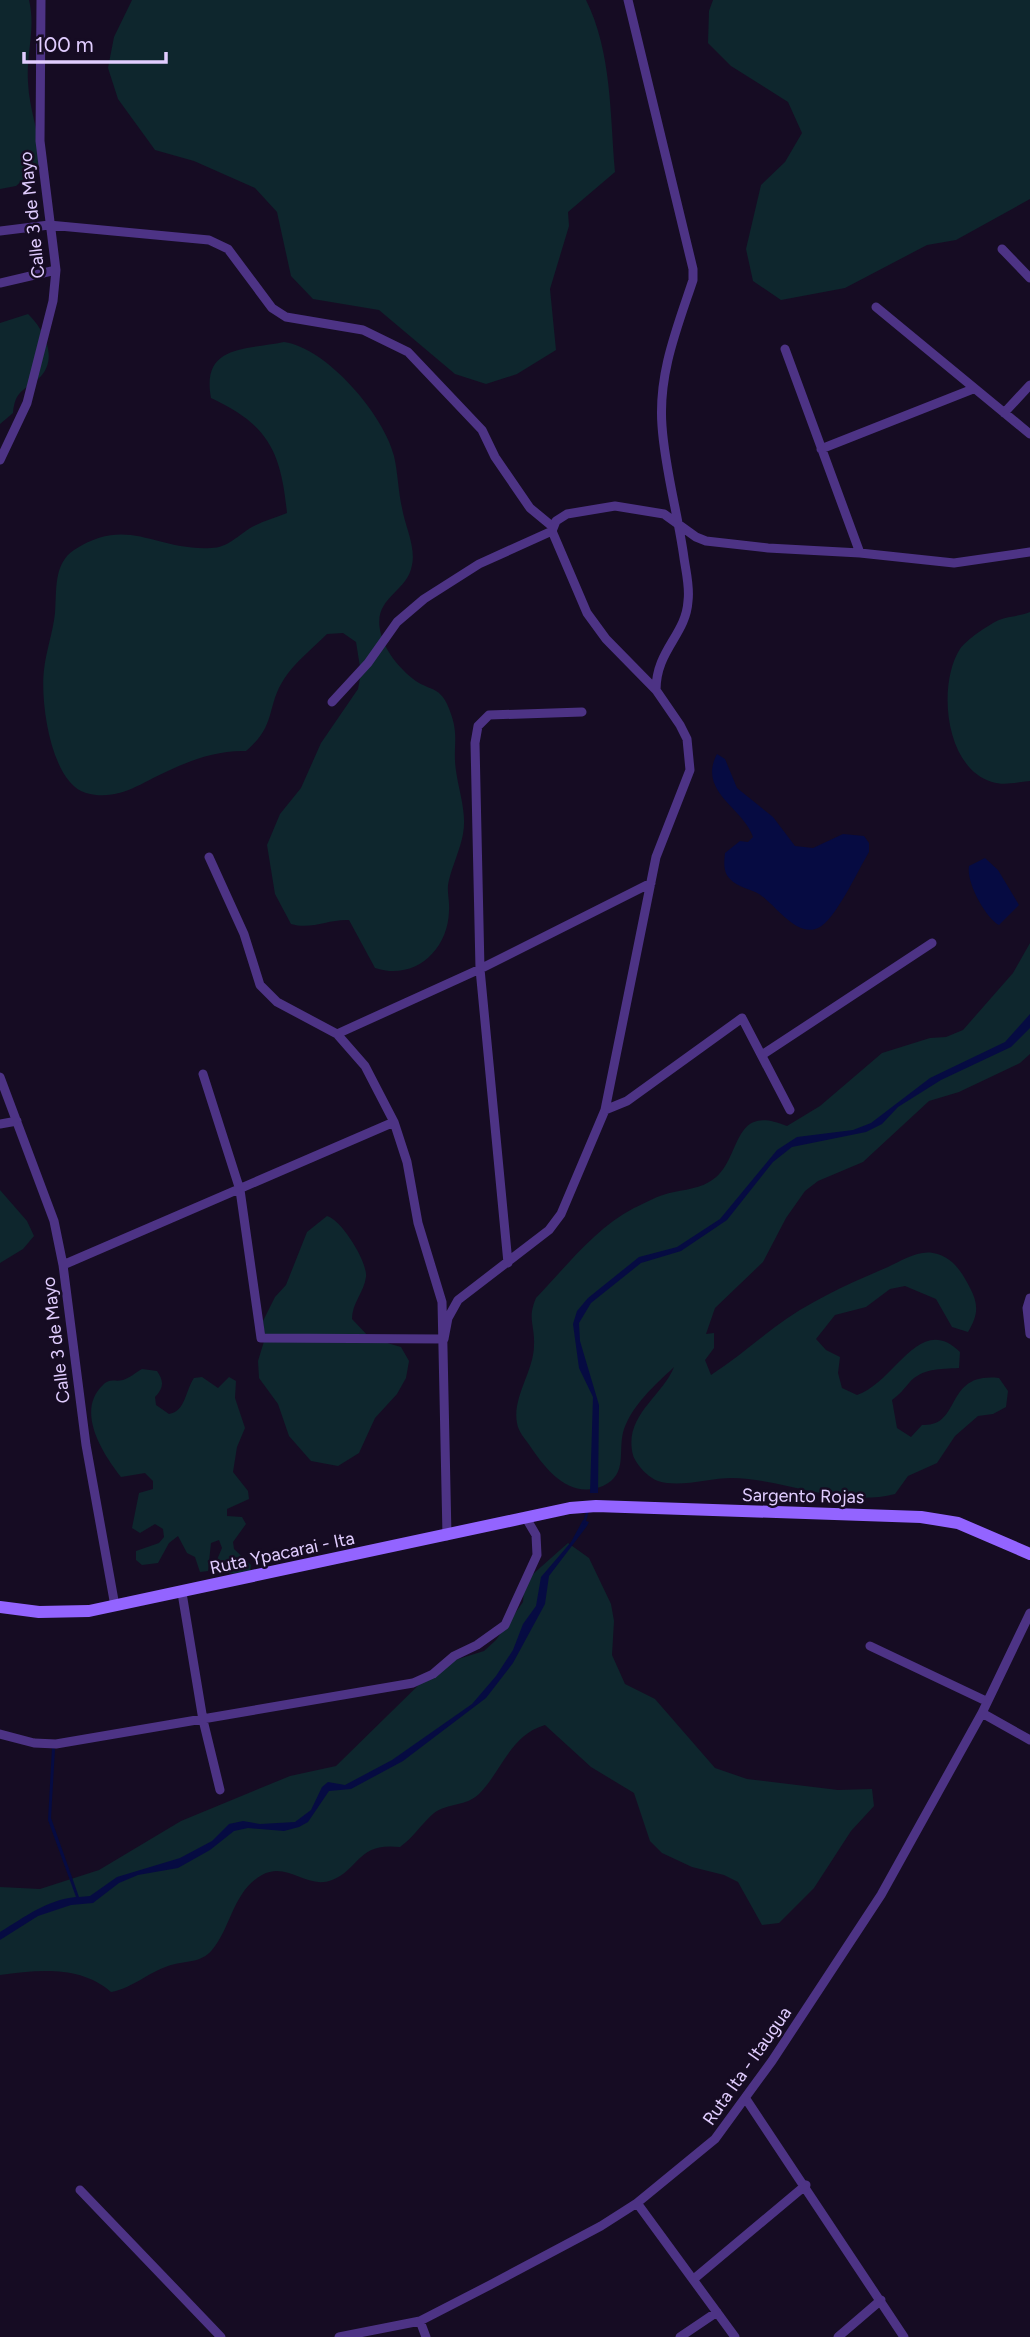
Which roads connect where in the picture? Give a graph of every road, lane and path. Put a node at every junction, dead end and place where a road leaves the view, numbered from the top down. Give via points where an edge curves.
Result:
1 (41, 0) edge
2 (628, 0) edge
3 (50, 225) junction
4 (0, 231) edge
5 (1002, 249) dead end
6 (56, 270) junction
7 (1030, 278) edge
8 (0, 283) edge
9 (876, 307) dead end
10 (785, 349) dead end
11 (1030, 385) edge
12 (972, 389) junction
13 (1004, 414) junction
14 (1030, 434) edge
15 (821, 449) junction
16 (0, 460) edge
17 (679, 522) junction
18 (552, 529) junction
19 (1030, 552) edge
20 (860, 553) junction
21 (656, 690) junction
22 (332, 702) dead end
23 (582, 712) dead end
24 (209, 857) dead end
25 (651, 883) junction
26 (932, 943) dead end
27 (480, 969) junction
28 (337, 1034) junction
29 (762, 1055) junction
30 (203, 1074) dead end
31 (0, 1077) edge
32 (606, 1110) junction
33 (790, 1110) dead end
34 (17, 1121) junction
35 (394, 1122) junction
36 (0, 1124) edge
37 (240, 1191) junction
38 (508, 1263) junction
39 (63, 1265) junction
40 (1030, 1298) edge
41 (1030, 1334) edge
42 (444, 1339) junction
43 (570, 1508) joint
44 (526, 1518) junction
45 (447, 1536) junction
46 (1030, 1554) edge
47 (182, 1593) junction
48 (115, 1606) junction
49 (0, 1607) edge
50 (1030, 1613) edge
51 (870, 1646) dead end
52 (986, 1701) junction
53 (982, 1713) junction
54 (203, 1720) junction
55 (0, 1734) edge
56 (1030, 1740) edge
57 (220, 1790) dead end
58 (746, 2099) junction
59 (806, 2185) junction
60 (80, 2190) dead end
61 (637, 2203) junction
62 (695, 2278) junction
63 (881, 2300) junction
64 (718, 2312) junction
65 (420, 2321) junction
66 (221, 2337) edge
67 (339, 2337) edge
68 (426, 2337) edge
69 (680, 2337) edge
70 (734, 2337) edge
71 (838, 2337) edge
72 (904, 2337) edge

1 - 3 street, Calle 3 de Mayo via 40,141
2 - 17 street via 693,269 666,359 662,398 662,427
3 - 4 street
3 - 6 street, Calle 3 de Mayo
3 - 18 street via 209,240 228,249 272,308 286,317 363,330 398,346 417,360 482,430 530,508
5 - 7 street
6 - 8 street
6 - 16 street, Calle 3 de Mayo via 53,301 27,403
9 - 12 street
10 - 15 street
11 - 13 street
12 - 13 street
12 - 15 street
13 - 14 street
15 - 20 street
17 - 18 street via 652,510 615,506 566,514
17 - 20 street via 706,541
17 - 21 street via 689,600 685,618 656,672
18 - 21 street via 587,614
18 - 22 street via 479,564 424,599 397,622
19 - 20 street via 954,563
21 - 25 street via 687,739 691,770 656,857
23 - 27 street via 489,715 478,726
24 - 28 street via 244,934 260,985 277,1002
25 - 27 street
25 - 32 street
26 - 29 street
27 - 28 street
27 - 38 street
28 - 35 street via 365,1066
29 - 32 street via 742,1018 627,1101
29 - 33 street
30 - 37 street
31 - 34 street, Calle 3 de Mayo
32 - 38 street via 561,1214 549,1230
34 - 36 street
34 - 39 street, Calle 3 de Mayo via 54,1221
35 - 37 street
35 - 42 street via 442,1302
37 - 39 street
37 - 42 street via 261,1338
38 - 42 street via 458,1300
39 - 48 street, Calle 3 de Mayo via 86,1445
40 - 41 street
42 - 45 street
43 - 44 street, Ruta Ypacarai - Ita
43 - 46 street, Sargento Rojas via 921,1517 958,1523
44 - 45 street, Ruta Ypacarai - Ita
44 - 54 street via 536,1535 537,1555 505,1625 433,1674 413,1683
45 - 47 street, Ruta Ypacarai - Ita
47 - 48 street, Ruta Ypacarai - Ita
47 - 54 street
48 - 49 street, Ruta Ypacarai - Ita via 39,1612
50 - 52 street, Ruta Ita - Itaugua
51 - 52 street
52 - 53 street, Ruta Ita - Itaugua
53 - 56 street
53 - 58 street, Ruta Ita - Itaugua via 881,1895
54 - 55 street via 53,1744
54 - 57 street
58 - 59 street
58 - 61 street, Ruta Ita - Itaugua via 715,2139
59 - 62 street
59 - 63 street
60 - 66 street
61 - 62 street
61 - 65 street, Ruta Ita - Itaugua
62 - 64 street
63 - 71 street
63 - 72 street
64 - 69 street
64 - 70 street
65 - 67 street, Ruta Ita - Itaugua
65 - 68 street

